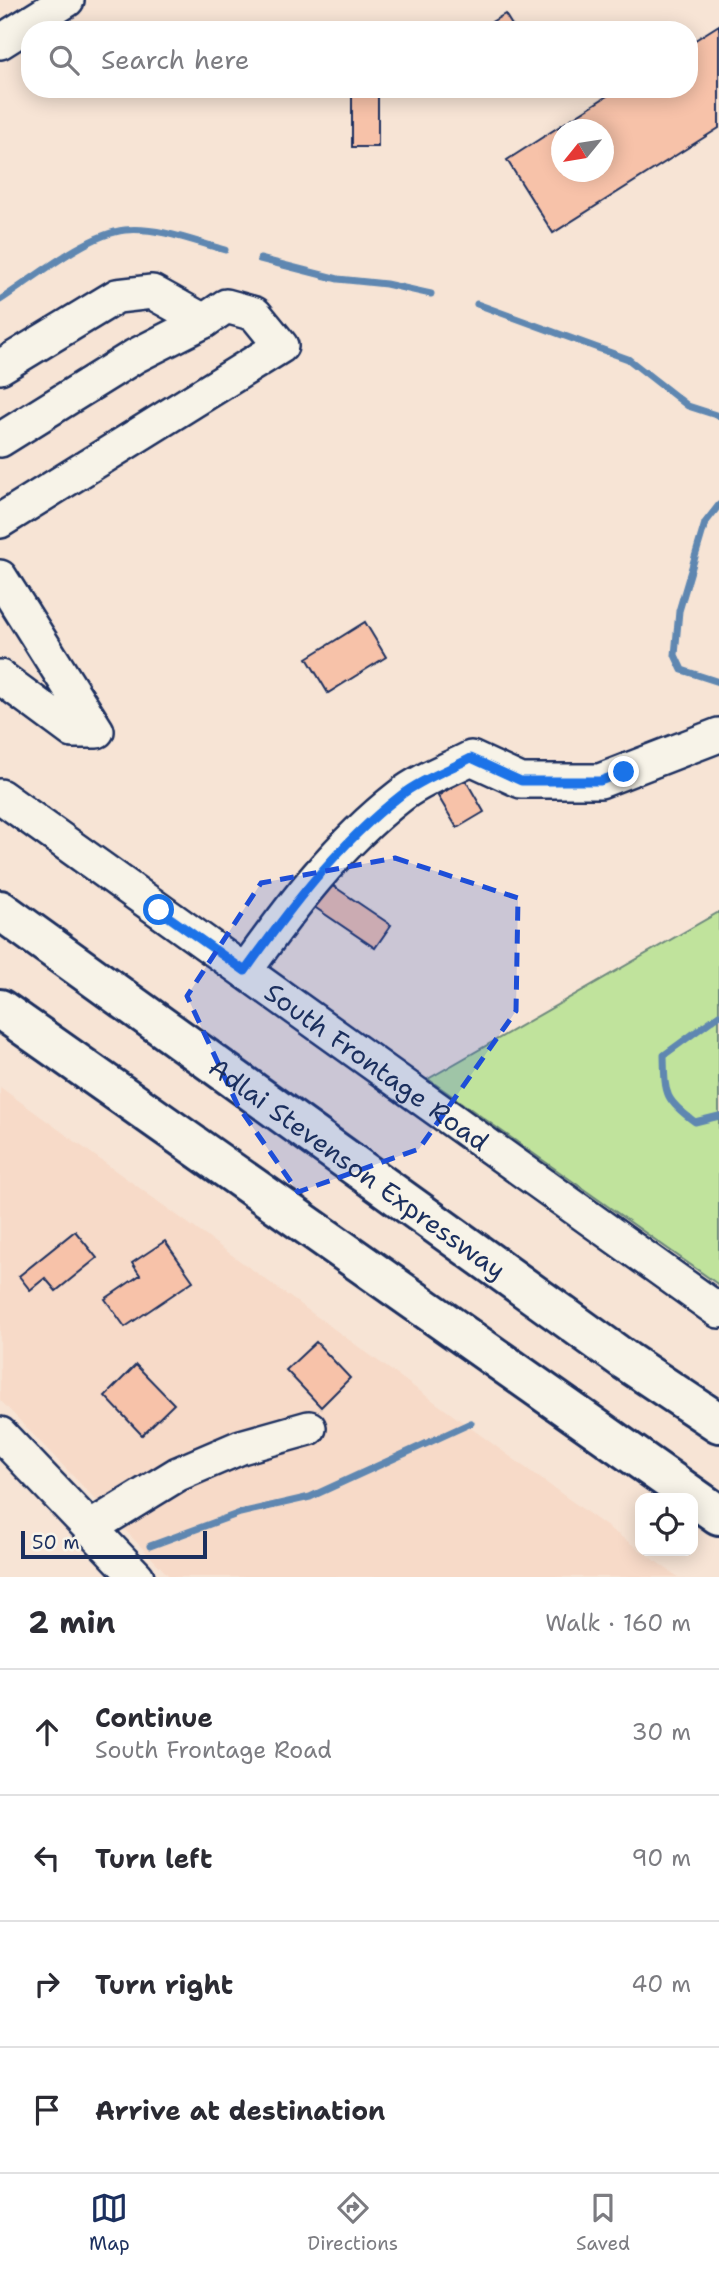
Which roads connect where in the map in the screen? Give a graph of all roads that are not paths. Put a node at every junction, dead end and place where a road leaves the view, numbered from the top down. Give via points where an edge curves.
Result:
1 (67, 0) edge
2 (34, 21) edge
3 (21, 30) edge
4 (0, 43) edge
5 (204, 321) junction
6 (0, 367) edge
7 (0, 440) edge
8 (0, 521) edge
9 (0, 577) edge
10 (0, 677) edge
11 (719, 735) edge
12 (0, 796) edge
13 (0, 910) edge
14 (245, 971) junction
15 (0, 1009) edge
16 (719, 1311) edge
17 (719, 1423) edge
18 (309, 1428) dead end
19 (0, 1434) edge
20 (719, 1515) edge
21 (90, 1528) junction
22 (137, 1577) edge

1 - 2 street
3 - 4 street
5 - 6 street via 152,292 117,296
5 - 7 street via 135,356
5 - 8 street via 226,306 255,314 281,346
9 - 10 street via 97,731 73,731
11 - 14 street via 600,781 521,781 471,758 402,794 333,855
12 - 14 street, South Frontage Road
13 - 17 highway, Adlai Stevenson Expressway via 626,1361
14 - 16 street, South Frontage Road
15 - 20 highway
18 - 21 street via 241,1447 178,1474
19 - 21 street
21 - 22 street

